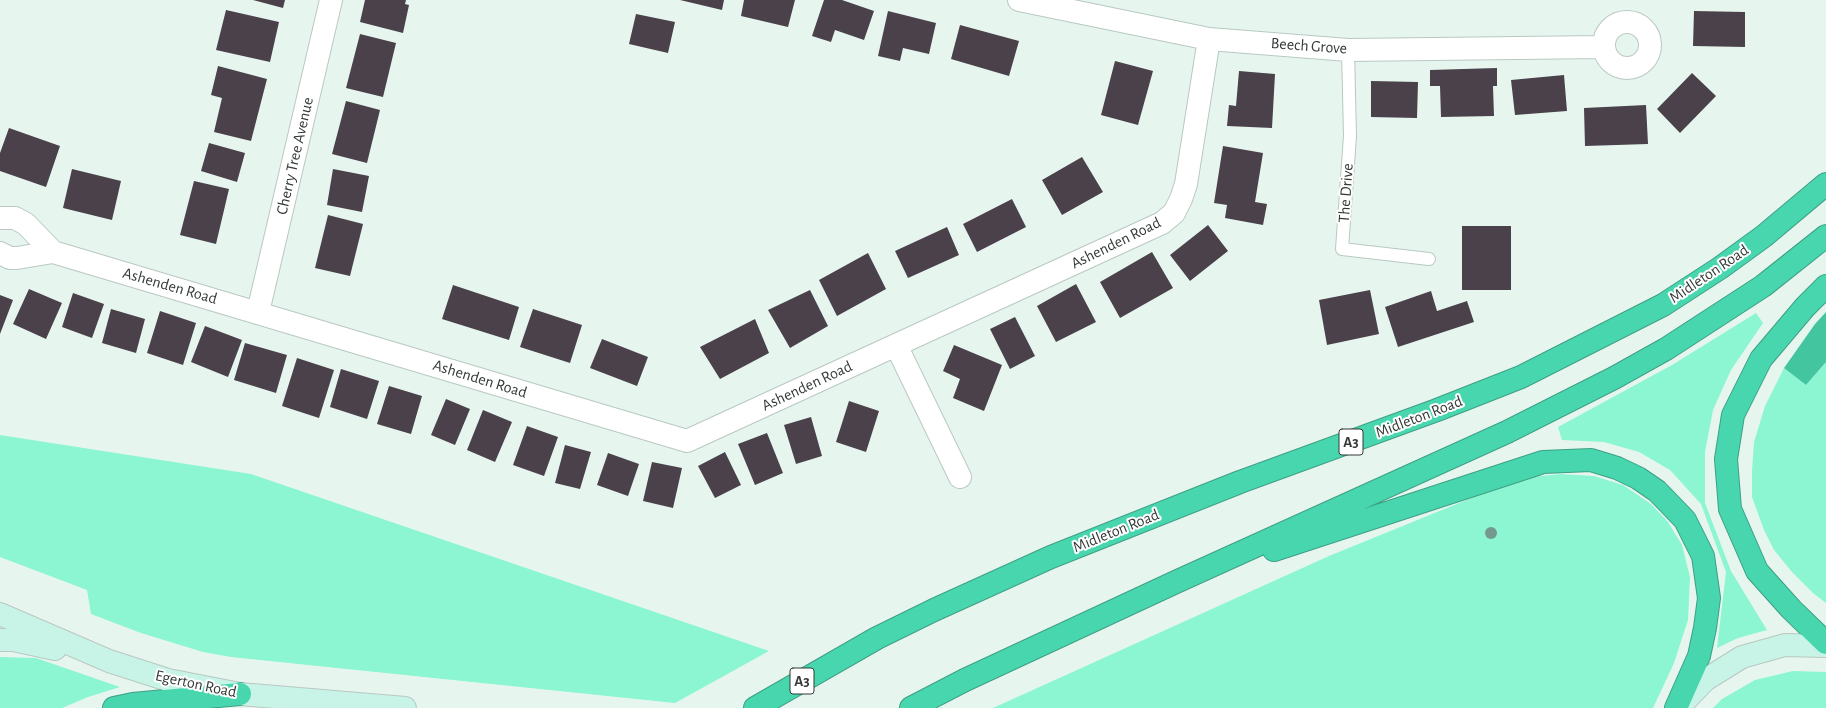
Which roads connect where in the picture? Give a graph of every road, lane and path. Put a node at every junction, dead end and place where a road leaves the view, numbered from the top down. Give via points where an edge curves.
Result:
1 (331, 0) edge
2 (1019, 0) edge
3 (1209, 39) junction
4 (1603, 47) dead end
5 (1348, 50) junction
6 (1826, 184) edge
7 (0, 218) edge
8 (1826, 236) edge
9 (53, 252) junction
10 (0, 254) edge
11 (1429, 259) dead end
12 (1826, 286) edge
13 (258, 312) junction
14 (896, 345) junction
15 (960, 477) dead end
16 (1178, 581) junction
17 (0, 614) edge
18 (0, 640) edge
19 (1826, 645) edge
20 (109, 661) junction
21 (240, 694) junction
22 (114, 708) edge
23 (405, 708) edge
24 (755, 708) edge
25 (911, 708) edge
26 (1677, 708) edge

1 - 13 street, Cherry Tree Avenue
2 - 3 street, Beech Grove
3 - 5 street, Beech Grove
3 - 14 street, Ashenden Road via 1186,184 1182,199 1174,213 1162,223
4 - 5 street, Beech Grove
5 - 11 lane, The Drive via 1350,136 1342,248
6 - 24 highway, Midleton Road / A3 via 1764,236 1663,305 1521,377 1240,482 1051,557 934,610 850,653
7 - 9 street, Ashenden Road via 15,218 26,224
8 - 16 highway via 1763,286 1666,349 1614,378 1446,461
9 - 10 street, Ashenden Road via 17,258
9 - 13 street, Ashenden Road
12 - 19 highway via 1762,359 1733,415 1726,459 1730,509 1757,570
13 - 14 street, Ashenden Road via 687,441
14 - 15 street
16 - 25 highway via 965,680
16 - 26 highway via 1543,462 1591,460 1617,468 1657,491 1685,520 1703,556 1709,598 1705,628 1699,656
17 - 20 street, Egerton Road
18 - 20 street, Egerton Road via 13,640
19 - 26 street via 1785,645 1742,657 1705,680
20 - 21 street, Egerton Road via 168,680
21 - 22 highway
21 - 23 street, Egerton Road

